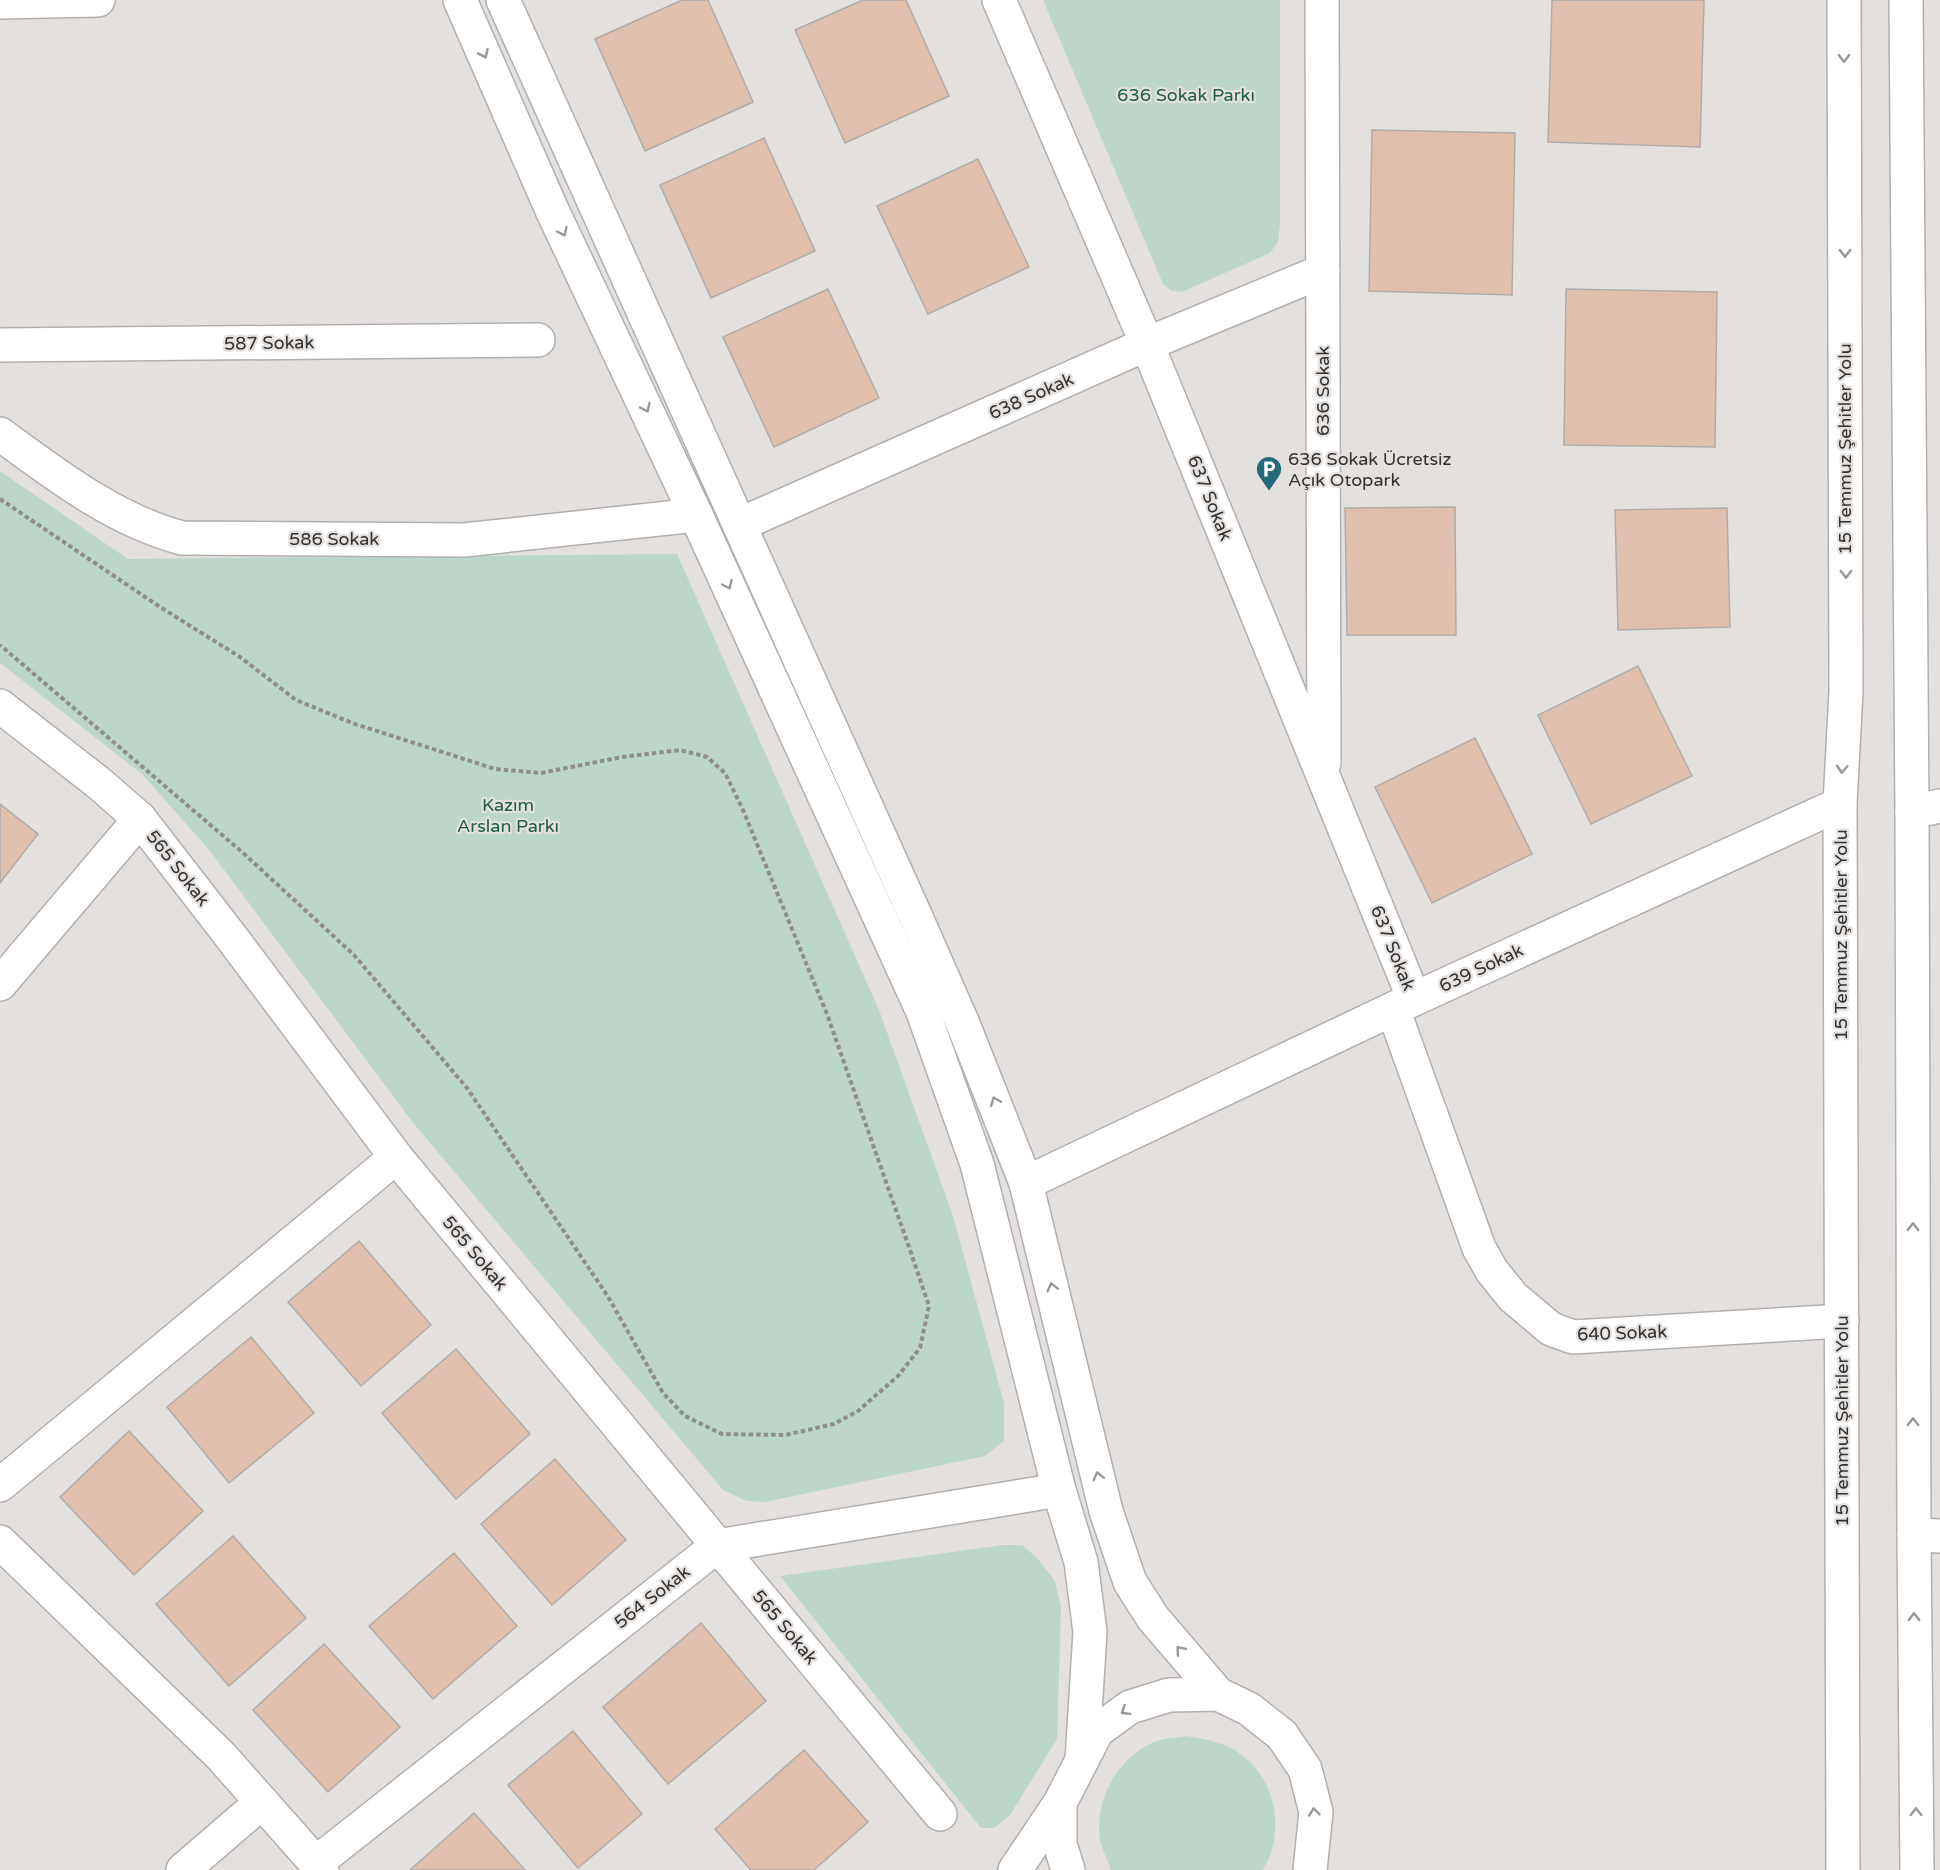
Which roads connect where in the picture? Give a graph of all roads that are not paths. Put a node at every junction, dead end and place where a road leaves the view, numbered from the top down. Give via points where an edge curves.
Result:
1 (98, 0) edge
2 (460, 0) edge
3 (503, 0) edge
4 (999, 0) edge
5 (1322, 0) edge
6 (1844, 0) edge
7 (1906, 0) edge
8 (0, 2) edge
9 (1323, 272) junction
10 (538, 340) dead end
11 (1147, 344) junction
12 (0, 345) edge
13 (0, 434) edge
14 (696, 514) junction
15 (741, 524) junction
16 (0, 706) edge
17 (1324, 781) junction
18 (1840, 804) junction
19 (1926, 809) edge
20 (140, 819) junction
21 (0, 984) edge
22 (1404, 1004) junction
23 (396, 1157) junction
24 (1026, 1183) junction
25 (1842, 1321) junction
26 (0, 1485) edge
27 (1059, 1490) junction
28 (1927, 1536) edge
29 (0, 1542) edge
30 (717, 1546) junction
31 (1218, 1694) junction
32 (1082, 1760) junction
33 (262, 1802) junction
34 (1060, 1803) junction
35 (940, 1814) dead end
36 (319, 1866) edge
37 (183, 1870) edge
38 (1015, 1870) edge
39 (1068, 1870) edge
40 (1310, 1870) edge
41 (1843, 1870) edge
42 (1917, 1870) edge

1 - 8 street
2 -> 14 street via 552,210
3 - 15 street
4 - 11 street, 637 Sokak
5 - 9 street, 636 Sokak
6 -> 18 street, 15 Temmuz Şehitler Yolu via 1846,680
7 - 19 street
9 - 11 street, 638 Sokak
9 - 17 street, 636 Sokak
10 - 12 street, 587 Sokak
11 - 15 street, 638 Sokak
11 - 17 street, 637 Sokak
13 - 14 street, 586 Sokak via 123,517 182,538 464,540
14 -> 27 street via 923,1012 977,1164
24 -> 15 street via 963,1024
16 - 20 street, 565 Sokak
17 - 22 street, 637 Sokak
18 - 22 street, 639 Sokak
18 - 25 street, 15 Temmuz Şehitler Yolu
28 -> 19 street
20 - 21 street
20 - 23 street, 565 Sokak
22 - 24 street, 639 Sokak
22 - 25 street, 640 Sokak via 1479,1248 1513,1297 1551,1329 1573,1337
23 - 26 street
23 - 30 street, 565 Sokak
31 -> 24 street via 1153,1618 1130,1582 1106,1511
25 - 41 street, 15 Temmuz Şehitler Yolu
27 - 30 street, 564 Sokak
27 - 32 street via 1081,1562 1090,1632
42 -> 28 street
29 - 33 street via 221,1756
30 - 35 street, 565 Sokak
30 - 36 street, 564 Sokak
31 -> 32 street via 1169,1695 1130,1707 1097,1731
40 -> 31 street via 1316,1812 1305,1769 1282,1735 1249,1709
32 - 34 street
33 - 36 street
33 - 37 street
34 - 38 street
34 - 39 street via 1060,1844

